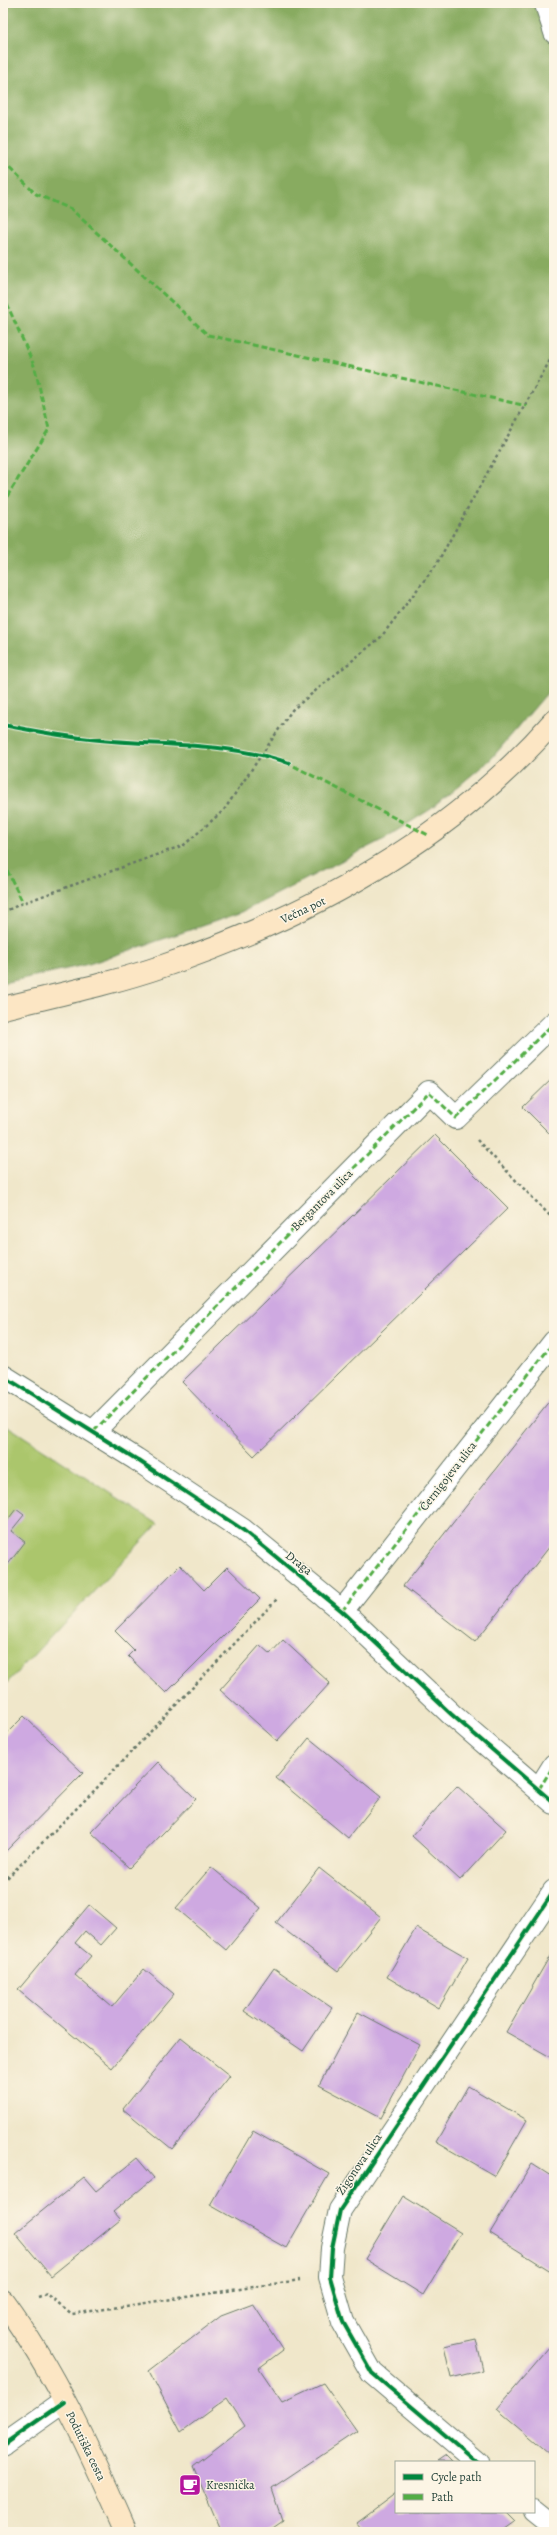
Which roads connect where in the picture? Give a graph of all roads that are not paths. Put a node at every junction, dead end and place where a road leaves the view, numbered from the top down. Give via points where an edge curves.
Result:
1 (544, 3) edge
2 (554, 34) edge
3 (554, 721) edge
4 (3, 1008) edge
5 (554, 1023) edge
6 (554, 1342) edge
7 (3, 1376) edge
8 (94, 1431) junction
9 (342, 1611) junction
10 (554, 1765) edge
11 (546, 1796) edge
12 (554, 1891) edge
13 (5, 2304) edge
14 (64, 2402) junction
15 (3, 2446) edge
16 (476, 2461) edge
17 (535, 2511) edge
18 (554, 2526) edge
19 (126, 2532) edge

1 - 2 lane
3 - 4 main road, Večna pot via 484,790 428,835 335,894 239,938 162,967
5 - 8 street, Bergantova ulica via 456,1118 429,1092
6 - 9 street, Černigojeva ulica
7 - 8 street, Draga
8 - 9 street, Draga via 243,1530
9 - 11 street, Draga via 451,1714
10 - 11 street
12 - 16 street, Žigonova ulica via 340,2210 332,2248 330,2277 343,2322 372,2373
13 - 14 main road, Podutiška cesta via 32,2344
14 - 15 street
14 - 19 main road, Podutiška cesta via 94,2460
17 - 18 street

